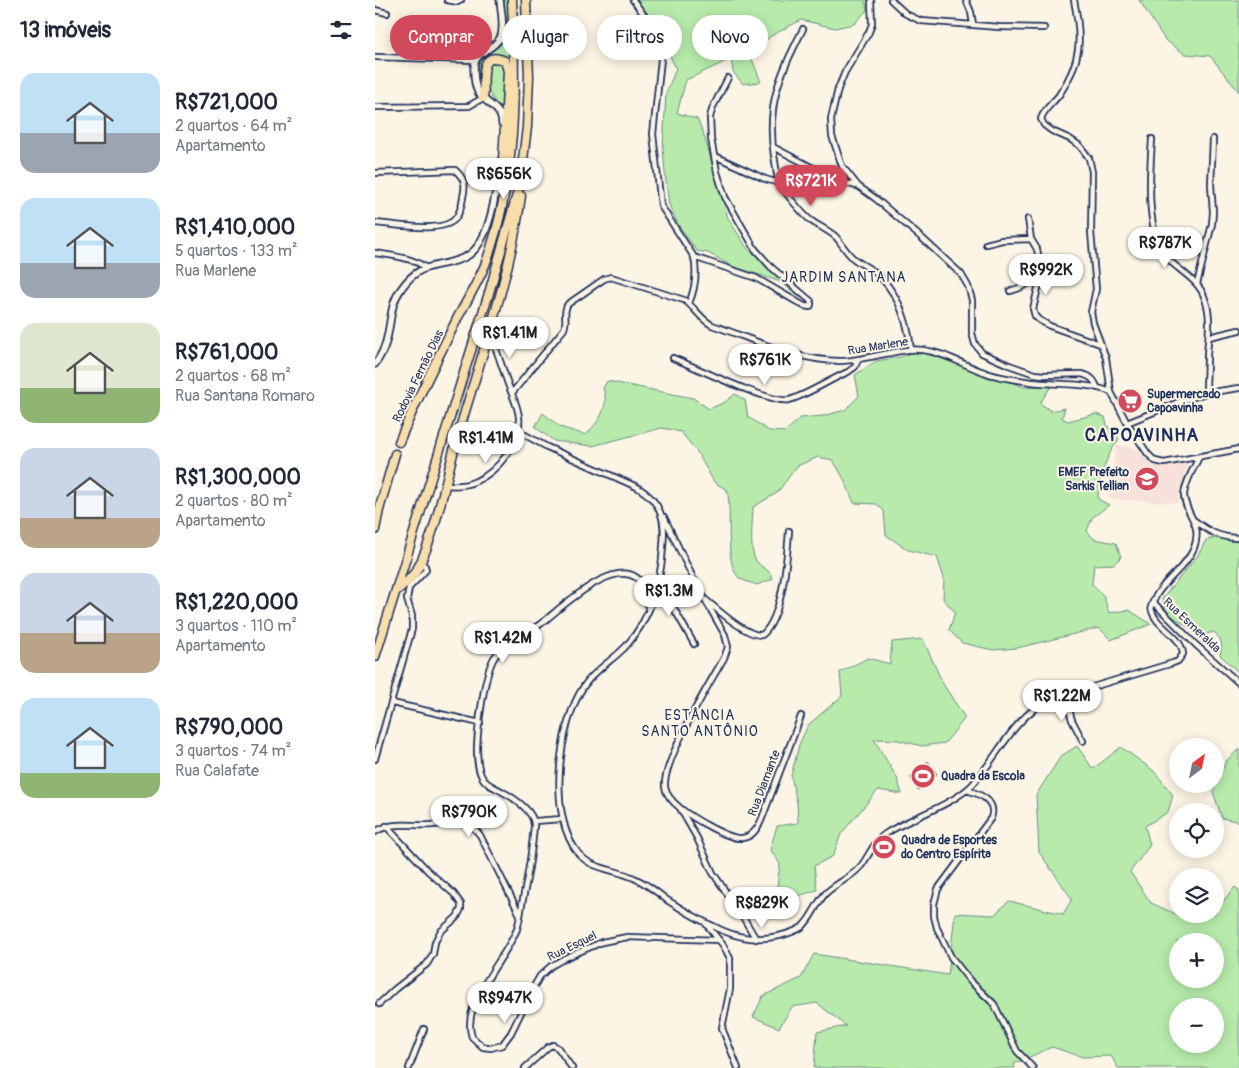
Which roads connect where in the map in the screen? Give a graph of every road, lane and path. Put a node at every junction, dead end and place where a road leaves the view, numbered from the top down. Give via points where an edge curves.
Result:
1 (447, 0) edge
2 (461, 0) edge
3 (501, 0) edge
4 (512, 0) edge
5 (526, 0) edge
6 (633, 0) edge
7 (871, 0) edge
8 (891, 0) edge
9 (966, 0) edge
10 (1073, 0) edge
11 (375, 10) edge
12 (387, 13) dead end
13 (973, 24) junction
14 (1044, 28) dead end
15 (803, 29) dead end
16 (492, 45) edge
17 (375, 57) edge
18 (390, 57) edge
19 (475, 60) edge
20 (728, 78) dead end
21 (483, 98) junction
22 (375, 107) edge
23 (1152, 139) dead end
24 (1213, 139) dead end
25 (773, 146) junction
26 (715, 156) junction
27 (375, 173) edge
28 (779, 183) junction
29 (520, 184) junction
30 (859, 186) junction
31 (505, 194) junction
32 (1028, 219) dead end
33 (375, 223) edge
34 (1031, 239) junction
35 (986, 244) dead end
36 (375, 253) edge
37 (693, 257) junction
38 (425, 267) junction
39 (1040, 273) junction
40 (1197, 284) junction
41 (1010, 291) dead end
42 (689, 303) junction
43 (1239, 330) edge
44 (489, 332) junction
45 (1209, 337) junction
46 (1100, 344) junction
47 (911, 350) junction
48 (673, 358) dead end
49 (858, 360) junction
50 (375, 364) edge
51 (1097, 387) junction
52 (1239, 388) edge
53 (1111, 392) junction
54 (512, 393) junction
55 (1206, 393) junction
56 (1127, 423) junction
57 (518, 431) junction
58 (399, 442) dead end
59 (1239, 449) edge
60 (395, 454) dead end
61 (1199, 457) junction
62 (446, 486) junction
63 (660, 512) junction
64 (1195, 521) junction
65 (375, 530) edge
66 (789, 531) dead end
67 (1239, 538) edge
68 (420, 562) junction
69 (659, 582) junction
70 (396, 591) junction
71 (703, 597) junction
72 (1153, 602) junction
73 (649, 612) junction
74 (694, 644) dead end
75 (375, 657) edge
76 (1239, 683) edge
77 (1065, 695) junction
78 (392, 703) junction
79 (801, 716) dead end
80 (480, 723) junction
81 (1083, 741) dead end
82 (375, 759) edge
83 (967, 790) junction
84 (681, 808) junction
85 (562, 819) junction
86 (535, 821) junction
87 (386, 826) junction
88 (375, 832) edge
89 (520, 915) junction
90 (704, 921) junction
91 (756, 939) junction
92 (719, 940) junction
93 (379, 1004) dead end
94 (424, 1029) dead end
95 (409, 1068) edge
96 (525, 1068) edge
97 (572, 1068) edge
98 (738, 1068) edge
99 (1033, 1068) edge

1 - 2 street
3 - 16 street via 501,36
4 - 31 highway, Rodovia Fernão Dias via 514,112
5 - 29 highway via 529,76
6 - 37 street via 647,19 661,58 653,134 661,206
7 - 30 street via 872,24 845,72 831,119 832,136 842,166
8 - 13 street via 916,19
9 - 13 street
10 - 46 street via 1079,54 1066,84 1041,119 1051,132 1081,146 1089,158 1096,289 1091,312
11 - 12 street
13 - 14 street
15 - 25 street via 777,84 773,107
17 - 18 street
19 - 21 street via 475,82
20 - 26 street via 710,117
21 - 22 street via 469,106
21 - 31 highway via 484,67 490,60 505,61 508,71 501,189
21 - 38 street via 503,120 498,175 486,229 480,244 468,256
23 - 40 street via 1151,200 1156,238 1169,261
24 - 40 street via 1212,224
25 - 28 street
25 - 30 street via 840,182
26 - 28 street
26 - 37 street via 725,197 755,249 811,301 811,305 808,307 756,278
27 - 33 street via 455,170 465,184 461,208 447,225
28 - 47 street via 809,219 881,278 903,312
29 - 44 highway via 516,227
29 - 70 highway
30 - 51 street via 961,274 972,300 972,333 982,353 1035,374 1089,375
31 - 58 highway, Rodovia Fernão Dias via 498,228 484,267 420,393
32 - 34 street
34 - 35 street
34 - 39 street via 1037,249
36 - 38 street via 406,258
37 - 42 street via 696,266
38 - 50 street via 406,282 397,295 386,347
39 - 41 street via 1031,282
39 - 46 street via 1033,309 1035,316 1050,326
40 - 45 street via 1205,298
42 - 49 street, Rua Marlene via 706,322 794,354 817,360
42 - 54 street, Rua Marlene via 615,278 604,279 567,304 564,329
43 - 45 street
44 - 54 street
44 - 62 highway
45 - 55 street
46 - 53 street via 1106,358
47 - 49 street, Rua Marlene
47 - 51 street, Rua Marlene via 937,352 985,373 1018,380
48 - 49 street via 767,397 784,400 848,372
51 - 53 street, Rua Marlene
52 - 55 street
53 - 56 street
54 - 57 street via 519,419
55 - 56 street
56 - 61 street via 1155,461 1164,463
57 - 62 street via 507,455 495,469 468,484
57 - 63 street, Rua Diamante via 577,461 632,483 648,494
59 - 61 street
60 - 65 highway
61 - 64 street via 1184,497
62 - 68 highway
63 - 69 street via 664,536
63 - 71 street, Rua Diamante
64 - 67 street via 1221,537
64 - 72 street via 1194,548
66 - 71 street via 784,582 770,625 762,635 740,626
68 - 70 highway via 409,580
68 - 78 street via 425,570 409,588 407,599 412,629
69 - 73 street
69 - 74 street
70 - 75 highway
71 - 84 street, Rua Diamante via 725,635 728,647 686,728 666,777 667,792
72 - 76 street, Rua Esmeralda
72 - 77 street via 1154,617 1181,645 1181,658
73 - 80 street via 644,587 629,575 607,577 586,588 495,657 489,671
73 - 85 street via 628,644 584,685 573,706 559,770
77 - 81 street via 1071,720
77 - 83 street via 1030,710
78 - 80 street
78 - 82 street
79 - 84 street, Rua Diamante via 761,821 751,835 741,839 731,837
80 - 86 street via 477,756 482,778 508,795
83 - 91 street via 881,836 857,870 825,894 797,930
83 - 99 street via 986,798 993,812 938,889 933,904 934,916 951,957 994,1004 1017,1051
84 - 91 street via 713,874
85 - 86 street
85 - 90 street via 575,849 585,860 633,878
86 - 89 street, Rua Esquel
87 - 88 street
87 - 89 street via 460,822 471,826 480,835
87 - 93 street via 454,894 461,909 440,932 427,964
89 - 92 street, Rua Esquel via 516,931 488,977 469,1021 471,1037 483,1047 496,1048 507,1041 540,976 565,958 613,939 627,937
90 - 91 street via 731,934
90 - 92 street
92 - 98 street via 727,951 731,967 722,1028
94 - 95 street
96 - 97 street via 553,1045 559,1048

